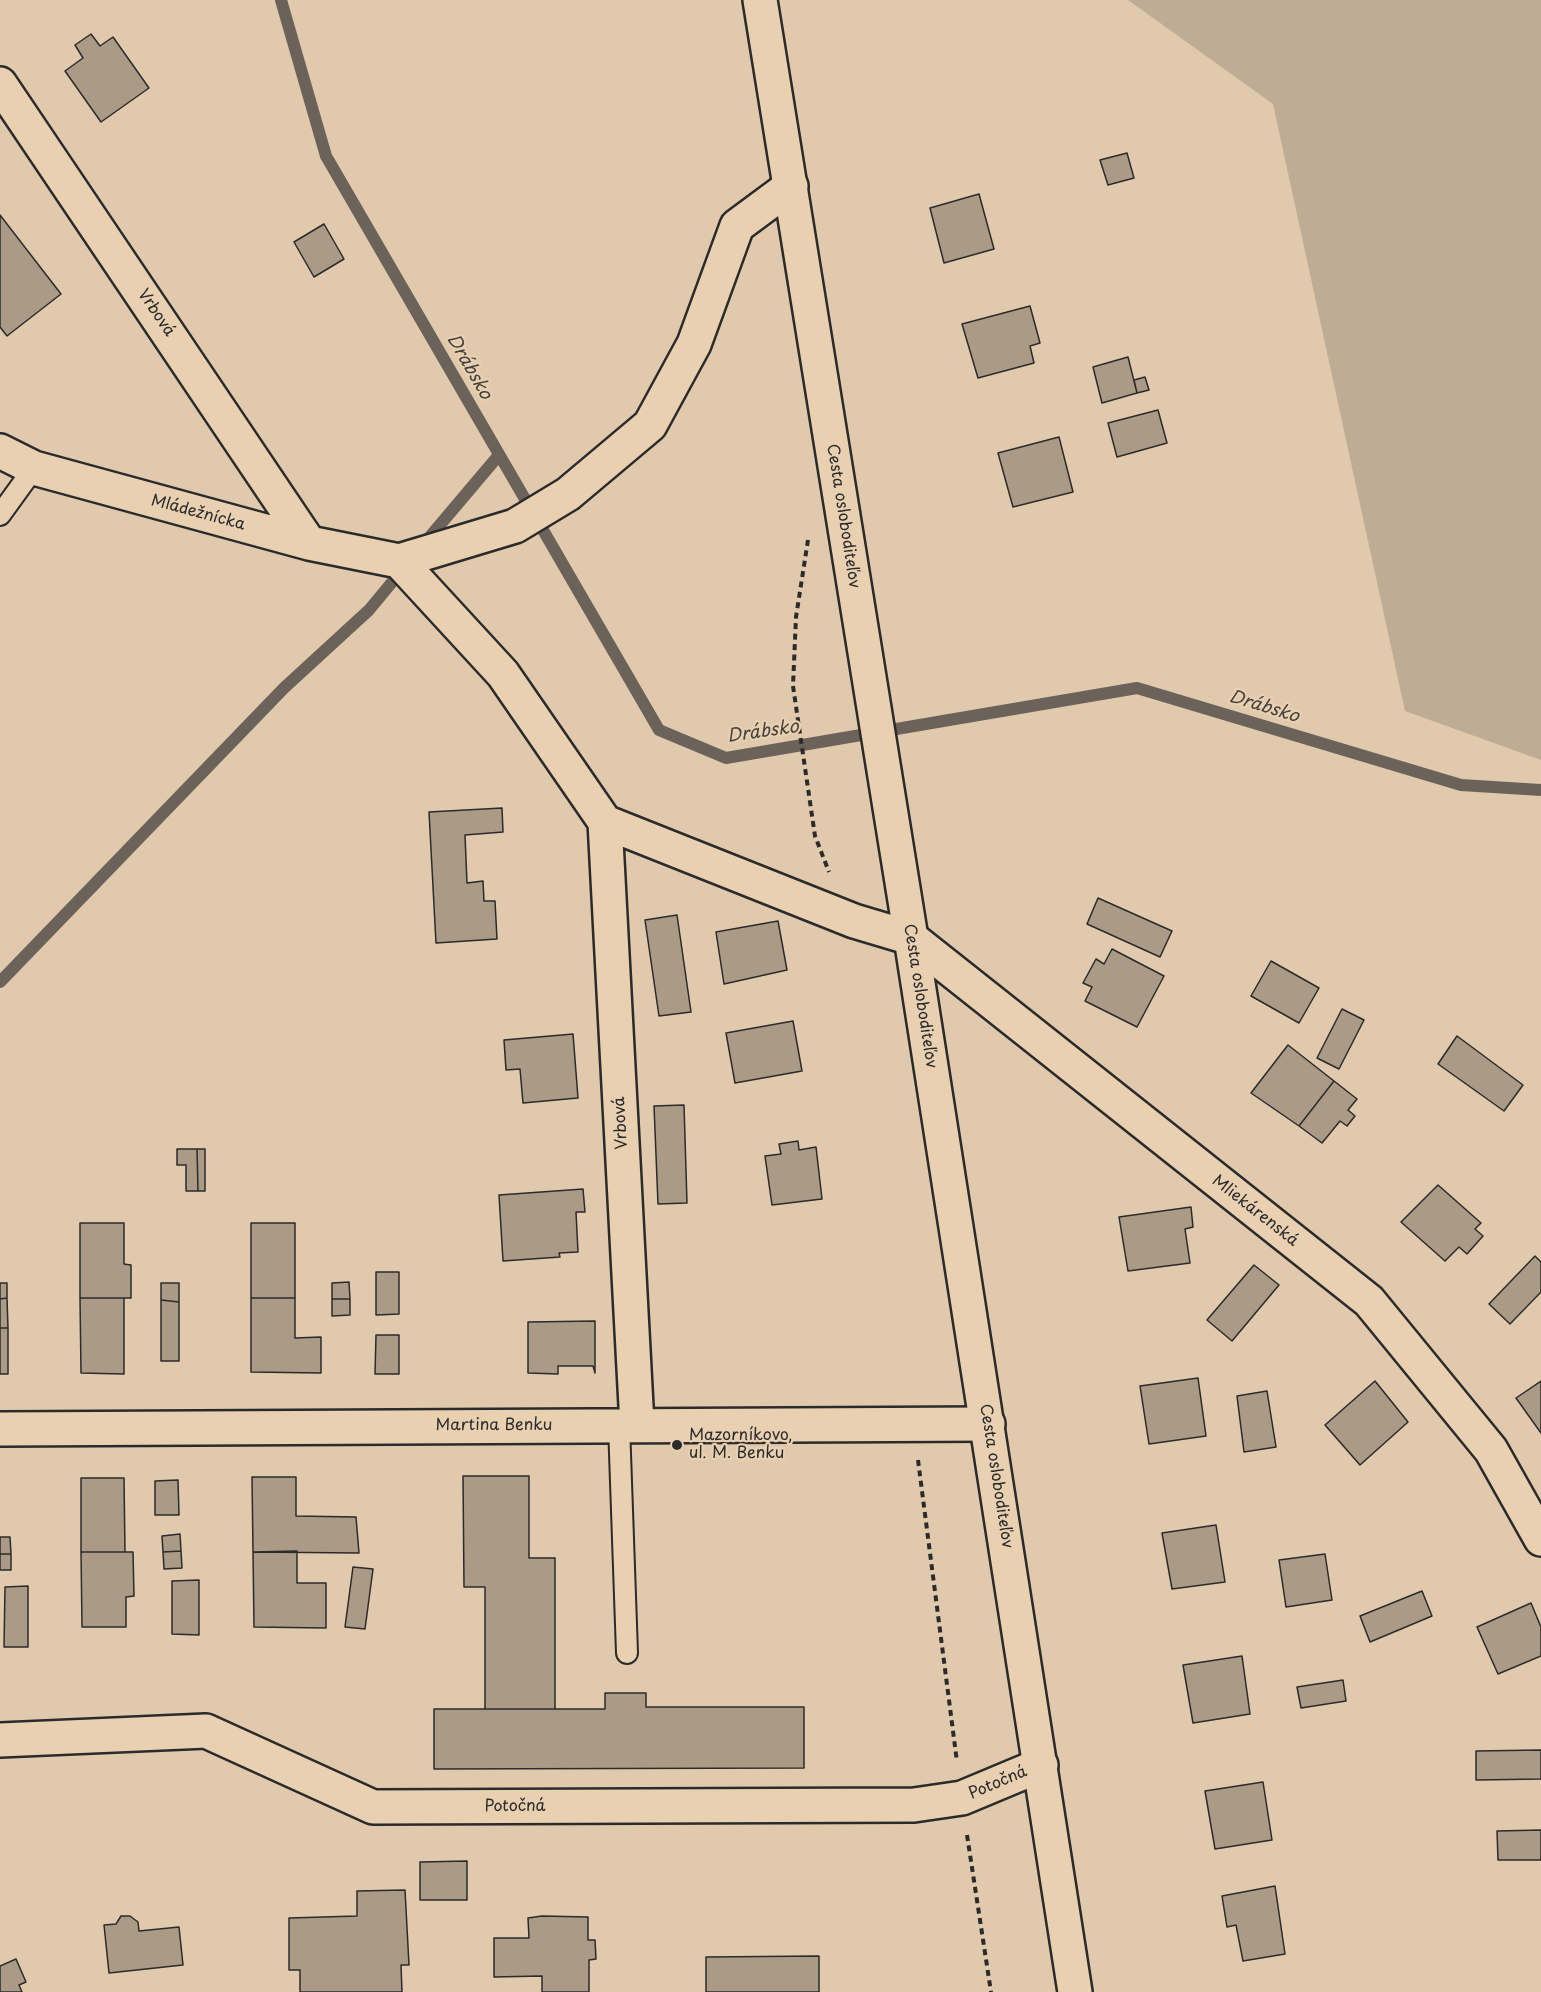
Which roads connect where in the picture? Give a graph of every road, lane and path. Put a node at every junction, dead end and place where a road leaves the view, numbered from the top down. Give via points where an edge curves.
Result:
1 (760, 0) edge
2 (0, 84) edge
3 (791, 186) junction
4 (0, 451) edge
5 (34, 468) junction
6 (0, 515) edge
7 (808, 536) dead end
8 (309, 543) junction
9 (399, 561) junction
10 (605, 822) junction
11 (854, 921) junction
12 (911, 938) junction
13 (988, 1424) junction
14 (628, 1425) junction
15 (0, 1429) edge
16 (917, 1450) dead end
17 (1541, 1539) edge
18 (627, 1653) dead end
19 (0, 1740) edge
20 (1041, 1765) junction
21 (962, 1798) junction
22 (991, 1992) edge
23 (1075, 1992) edge

1 - 3 street, Cesta osloboditeľov
2 - 8 street, Vrbová
3 - 9 street via 737,226 694,344 650,425 568,494 515,526
3 - 12 street, Cesta osloboditeľov
4 - 5 street, Mládežnícka
5 - 6 lane
5 - 8 street, Mládežnícka
7 - 11 path via 795,617 793,686 815,836 835,888
8 - 9 street, Mládežnícka
9 - 10 street via 503,674
10 - 11 street
10 - 14 street, Vrbová
11 - 12 street
12 - 13 street, Cesta osloboditeľov
12 - 17 street, Mliekárenská via 1369,1301 1491,1450
13 - 14 street, Martina Benku
13 - 20 street, Cesta osloboditeľov
14 - 15 street, Martina Benku
14 - 18 lane
16 - 21 path
19 - 21 street, Potočná via 206,1731 373,1807 914,1805
20 - 21 street, Potočná
20 - 23 street, Cesta osloboditeľov
21 - 22 path

